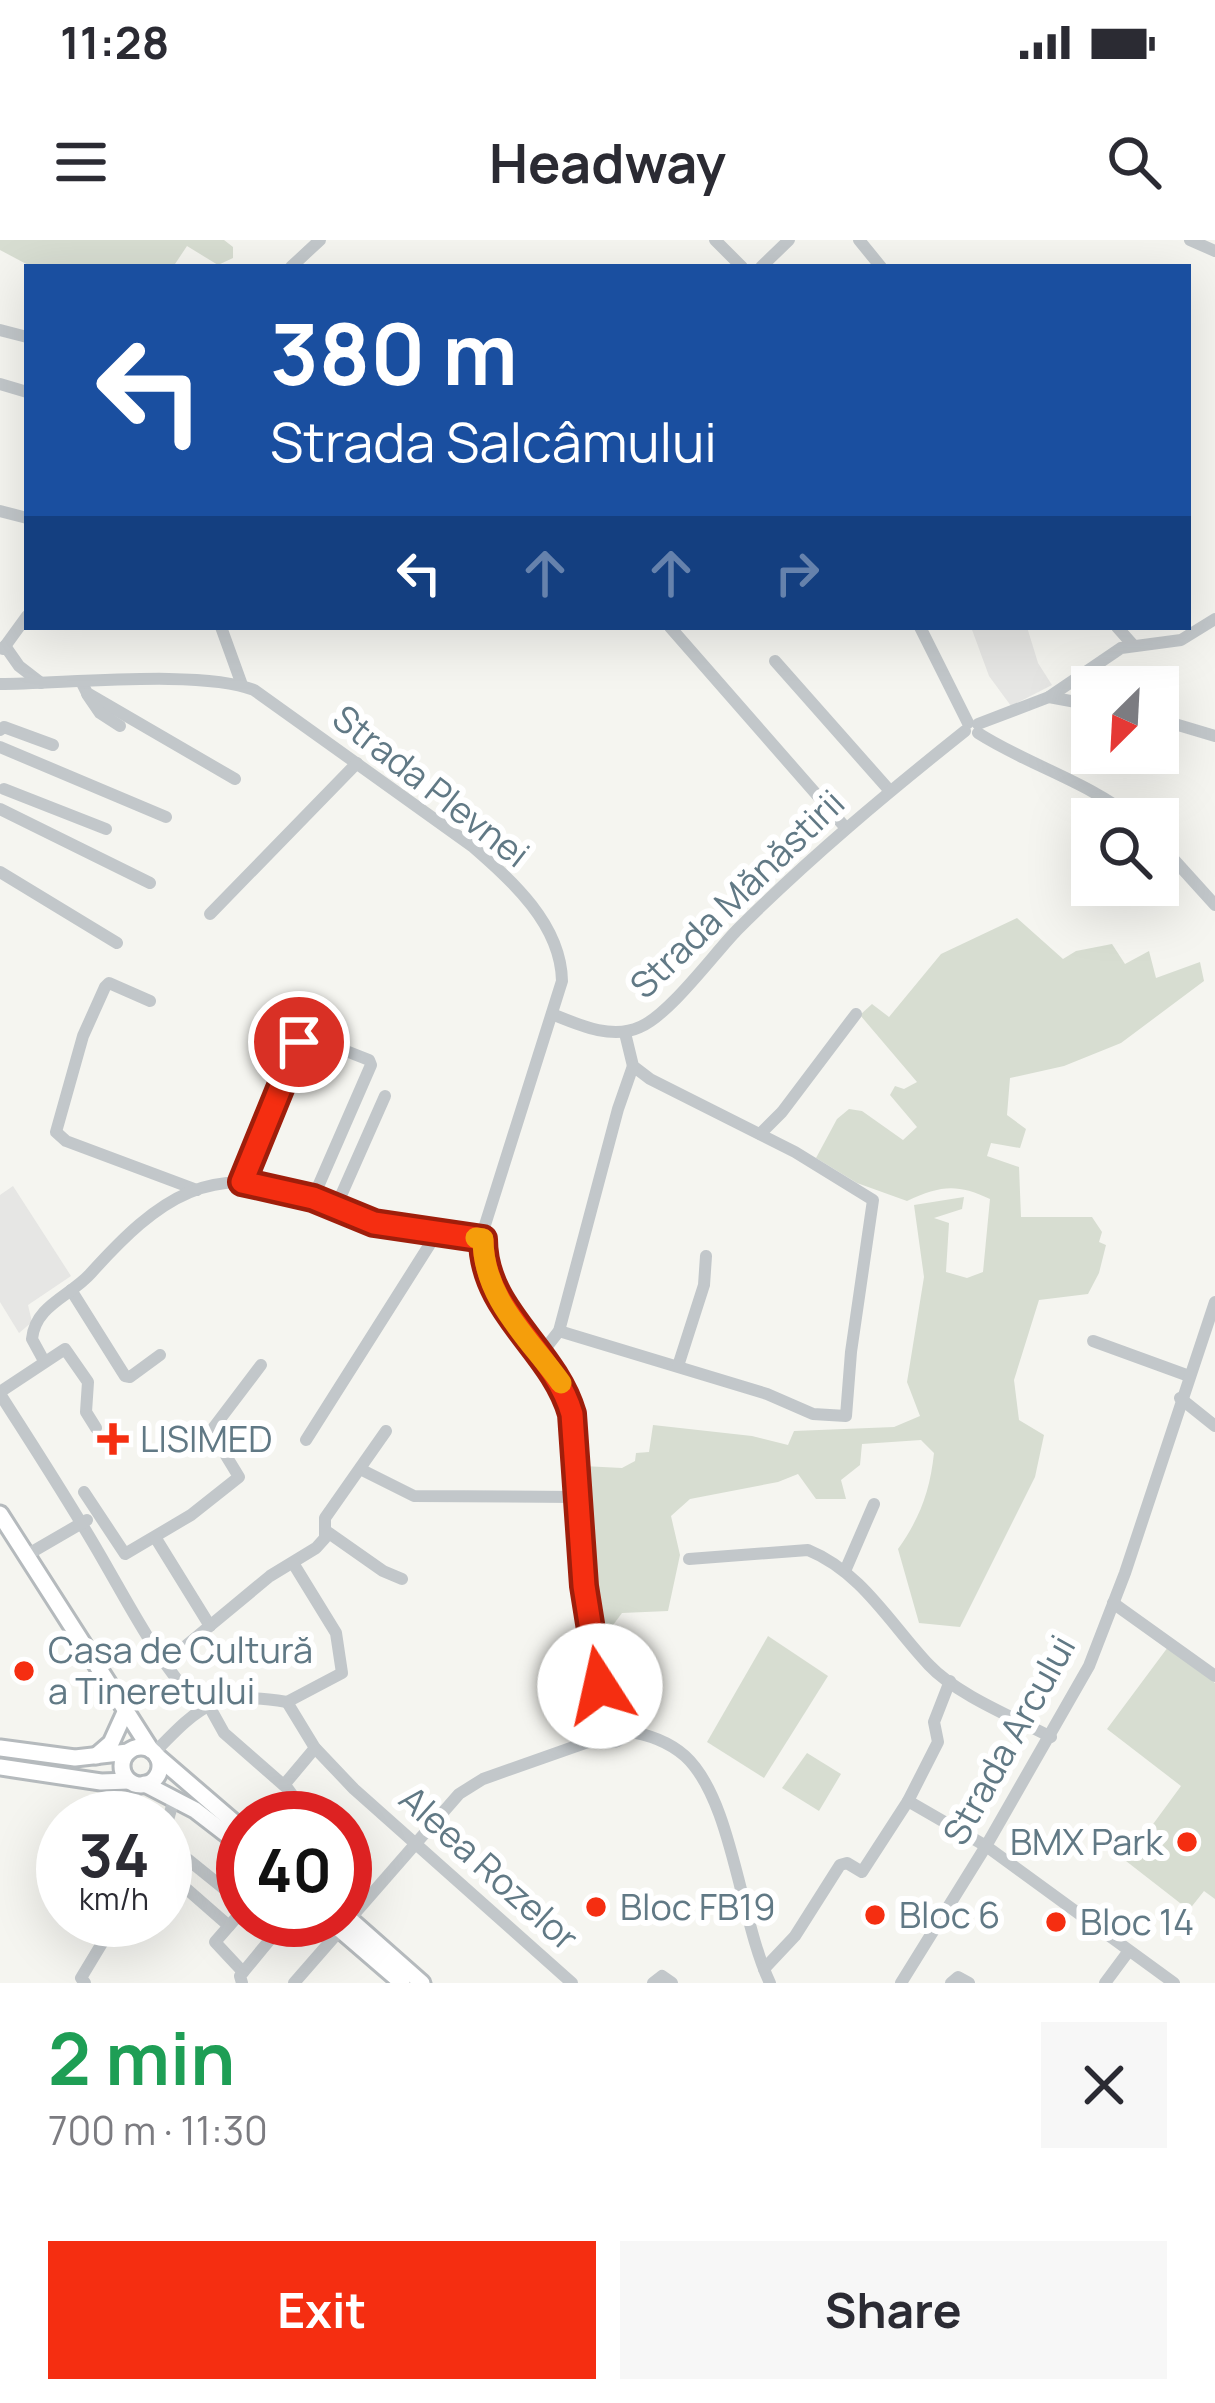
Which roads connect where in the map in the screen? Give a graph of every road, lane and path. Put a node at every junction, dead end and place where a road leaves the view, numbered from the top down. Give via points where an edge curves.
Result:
1 (320, 240) edge
2 (716, 240) edge
3 (789, 240) edge
4 (859, 240) edge
5 (1190, 240) edge
6 (1215, 251) edge
7 (294, 264) edge
8 (739, 264) edge
9 (764, 264) edge
10 (879, 264) edge
11 (1215, 619) edge
12 (24, 620) edge
13 (222, 630) edge
14 (673, 630) edge
15 (922, 630) edge
16 (1120, 630) edge
17 (4, 643) edge
18 (1133, 645) junction
19 (775, 661) dead end
20 (0, 684) edge
21 (42, 684) junction
22 (85, 688) junction
23 (248, 688) junction
24 (1049, 697) junction
25 (1071, 701) edge
26 (1179, 725) edge
27 (120, 726) dead end
28 (972, 728) junction
29 (0, 730) edge
30 (1215, 736) edge
31 (53, 745) dead end
32 (0, 747) edge
33 (357, 763) junction
34 (235, 779) dead end
35 (1, 791) edge
36 (890, 791) junction
37 (1104, 798) edge
38 (0, 809) edge
39 (166, 817) dead end
40 (845, 826) junction
41 (106, 830) dead end
42 (1179, 865) edge
43 (0, 872) edge
44 (150, 883) dead end
45 (1215, 905) edge
46 (210, 914) dead end
47 (117, 944) dead end
48 (150, 1001) dead end
49 (552, 1014) junction
50 (856, 1014) dead end
51 (625, 1033) junction
52 (633, 1066) junction
53 (385, 1096) dead end
54 (760, 1134) junction
55 (242, 1182) junction
56 (196, 1190) junction
57 (313, 1198) junction
58 (334, 1208) junction
59 (437, 1233) junction
60 (483, 1239) junction
61 (706, 1256) dead end
62 (71, 1290) junction
63 (1215, 1302) edge
64 (559, 1331) junction
65 (1093, 1341) dead end
66 (541, 1354) junction
67 (160, 1355) dead end
68 (44, 1361) junction
69 (261, 1365) dead end
70 (678, 1366) junction
71 (1189, 1376) junction
72 (0, 1393) edge
73 (1180, 1398) junction
74 (1215, 1426) edge
75 (96, 1428) dead end
76 (386, 1431) dead end
77 (306, 1440) dead end
78 (360, 1469) junction
79 (84, 1492) dead end
80 (577, 1497) junction
81 (874, 1504) dead end
82 (0, 1514) edge
83 (100, 1515) junction
84 (81, 1522) junction
85 (326, 1531) junction
86 (155, 1537) junction
87 (26, 1556) junction
88 (689, 1559) dead end
89 (293, 1563) junction
90 (845, 1571) junction
91 (402, 1579) dead end
92 (1113, 1604) junction
93 (210, 1626) junction
94 (165, 1663) junction
95 (1215, 1676) edge
96 (950, 1681) junction
97 (287, 1702) junction
98 (204, 1707) junction
99 (126, 1710) junction
100 (607, 1717) junction
101 (625, 1731) junction
102 (602, 1737) junction
103 (1051, 1737) junction
104 (0, 1748) edge
105 (315, 1748) junction
106 (129, 1751) junction
107 (154, 1753) junction
108 (93, 1758) junction
109 (0, 1766) edge
110 (137, 1782) junction
111 (284, 1785) junction
112 (158, 1791) edge
113 (289, 1791) edge
114 (908, 1801) junction
115 (216, 1807) edge
116 (418, 1841) junction
117 (986, 1846) junction
118 (192, 1864) edge
119 (216, 1884) edge
120 (372, 1889) edge
121 (192, 1894) edge
122 (216, 1915) edge
123 (372, 1944) edge
124 (98, 1947) edge
125 (216, 1947) edge
126 (265, 1947) edge
127 (322, 1947) edge
128 (367, 1947) edge
129 (1128, 1952) junction
130 (767, 1976) edge
131 (242, 1977) edge
132 (85, 1983) edge
133 (294, 1983) edge
134 (401, 1983) edge
135 (422, 1983) edge
136 (572, 1983) edge
137 (652, 1983) edge
138 (672, 1983) edge
139 (901, 1983) edge
140 (951, 1983) edge
141 (969, 1983) edge
142 (1105, 1983) edge
143 (1174, 1983) edge

1 - 7 street
2 - 8 street
3 - 9 street
4 - 10 street
5 - 6 street
11 - 18 street, Strada Mănăstirii via 1181,640
12 - 17 street
13 - 23 street
14 - 40 street
15 - 28 street
16 - 18 street
17 - 21 street
18 - 24 street, Strada Mănăstirii
19 - 36 street
20 - 21 street
21 - 22 street
22 - 23 street via 184,681
22 - 27 street
22 - 34 street
23 - 33 street, Strada Plevnei
24 - 25 street
24 - 28 street, Strada Mănăstirii
26 - 30 street
28 - 36 street, Strada Mănăstirii
28 - 37 street
29 - 31 street
32 - 39 street
33 - 46 street
33 - 49 street, Strada Plevnei via 472,846 529,904 561,963
35 - 41 street
36 - 40 street, Strada Mănăstirii
38 - 44 street
40 - 51 street, Strada Mănăstirii via 650,1022
42 - 45 street
43 - 47 street
48 - 56 street via 105,987 56,1132
49 - 51 street, Strada Mănăstirii
49 - 60 street
50 - 54 street
51 - 52 street
52 - 54 street
52 - 64 street
53 - 58 street
54 - 70 street via 873,1200 847,1416 813,1414
55 - 56 street
55 - 57 street
55 - 57 street via 308,1036 371,1065
56 - 62 street via 135,1225
57 - 58 street
58 - 59 street
59 - 60 street
59 - 77 street
60 - 66 street via 493,1289
61 - 70 street
62 - 67 street via 125,1376
62 - 68 street via 36,1321 32,1339
63 - 71 street, Strada Arcului
64 - 66 street
64 - 70 street
65 - 71 street
66 - 80 street via 572,1414
68 - 72 street
68 - 75 street via 65,1349 73,1355 88,1382 86,1412
69 - 86 street via 211,1431 239,1477
71 - 73 street, Strada Arcului
72 - 84 street
73 - 74 street
73 - 92 street, Strada Arcului
76 - 78 street
78 - 80 street via 414,1496
78 - 85 street via 326,1518
79 - 83 street
80 - 100 street
81 - 90 street
82 - 87 main road
83 - 84 street
83 - 86 street via 125,1554
84 - 87 street
84 - 94 street
85 - 89 street
85 - 91 street
86 - 93 street
87 - 99 main road
88 - 90 street via 808,1550
89 - 93 street
89 - 97 street via 336,1633 342,1673
90 - 96 street
92 - 95 street
92 - 103 street, Strada Arcului
93 - 94 street
94 - 98 street
96 - 103 street
96 - 114 street via 934,1722 938,1742
97 - 98 street via 259,1696
97 - 105 street, Aleea Rozelor
98 - 107 street
98 - 111 street
99 - 106 main road
99 - 107 main road
99 - 108 main road via 111,1743
100 - 101 street via 622,1720
100 - 102 street
101 - 102 street via 615,1742
101 - 130 street via 664,1742 699,1773
102 - 116 street via 471,1784
103 - 117 street, Strada Arcului
104 - 108 main road
105 - 111 street
105 - 116 street, Aleea Rozelor
106 - 107 main road
106 - 108 main road
106 - 110 main road via 122,1765
107 - 110 main road via 158,1773
107 - 115 main road
109 - 110 main road
110 - 112 main road
111 - 113 street
114 - 117 street
114 - 130 street via 862,1872 840,1865
116 - 120 street
116 - 136 street, Aleea Rozelor
117 - 129 street
117 - 139 street, Strada Arcului
118 - 119 street
121 - 122 street
123 - 135 main road
124 - 132 street via 84,1967
125 - 131 street
126 - 131 street
127 - 133 street
128 - 134 main road
129 - 142 street
129 - 143 street
137 - 138 street via 662,1976
140 - 141 street

